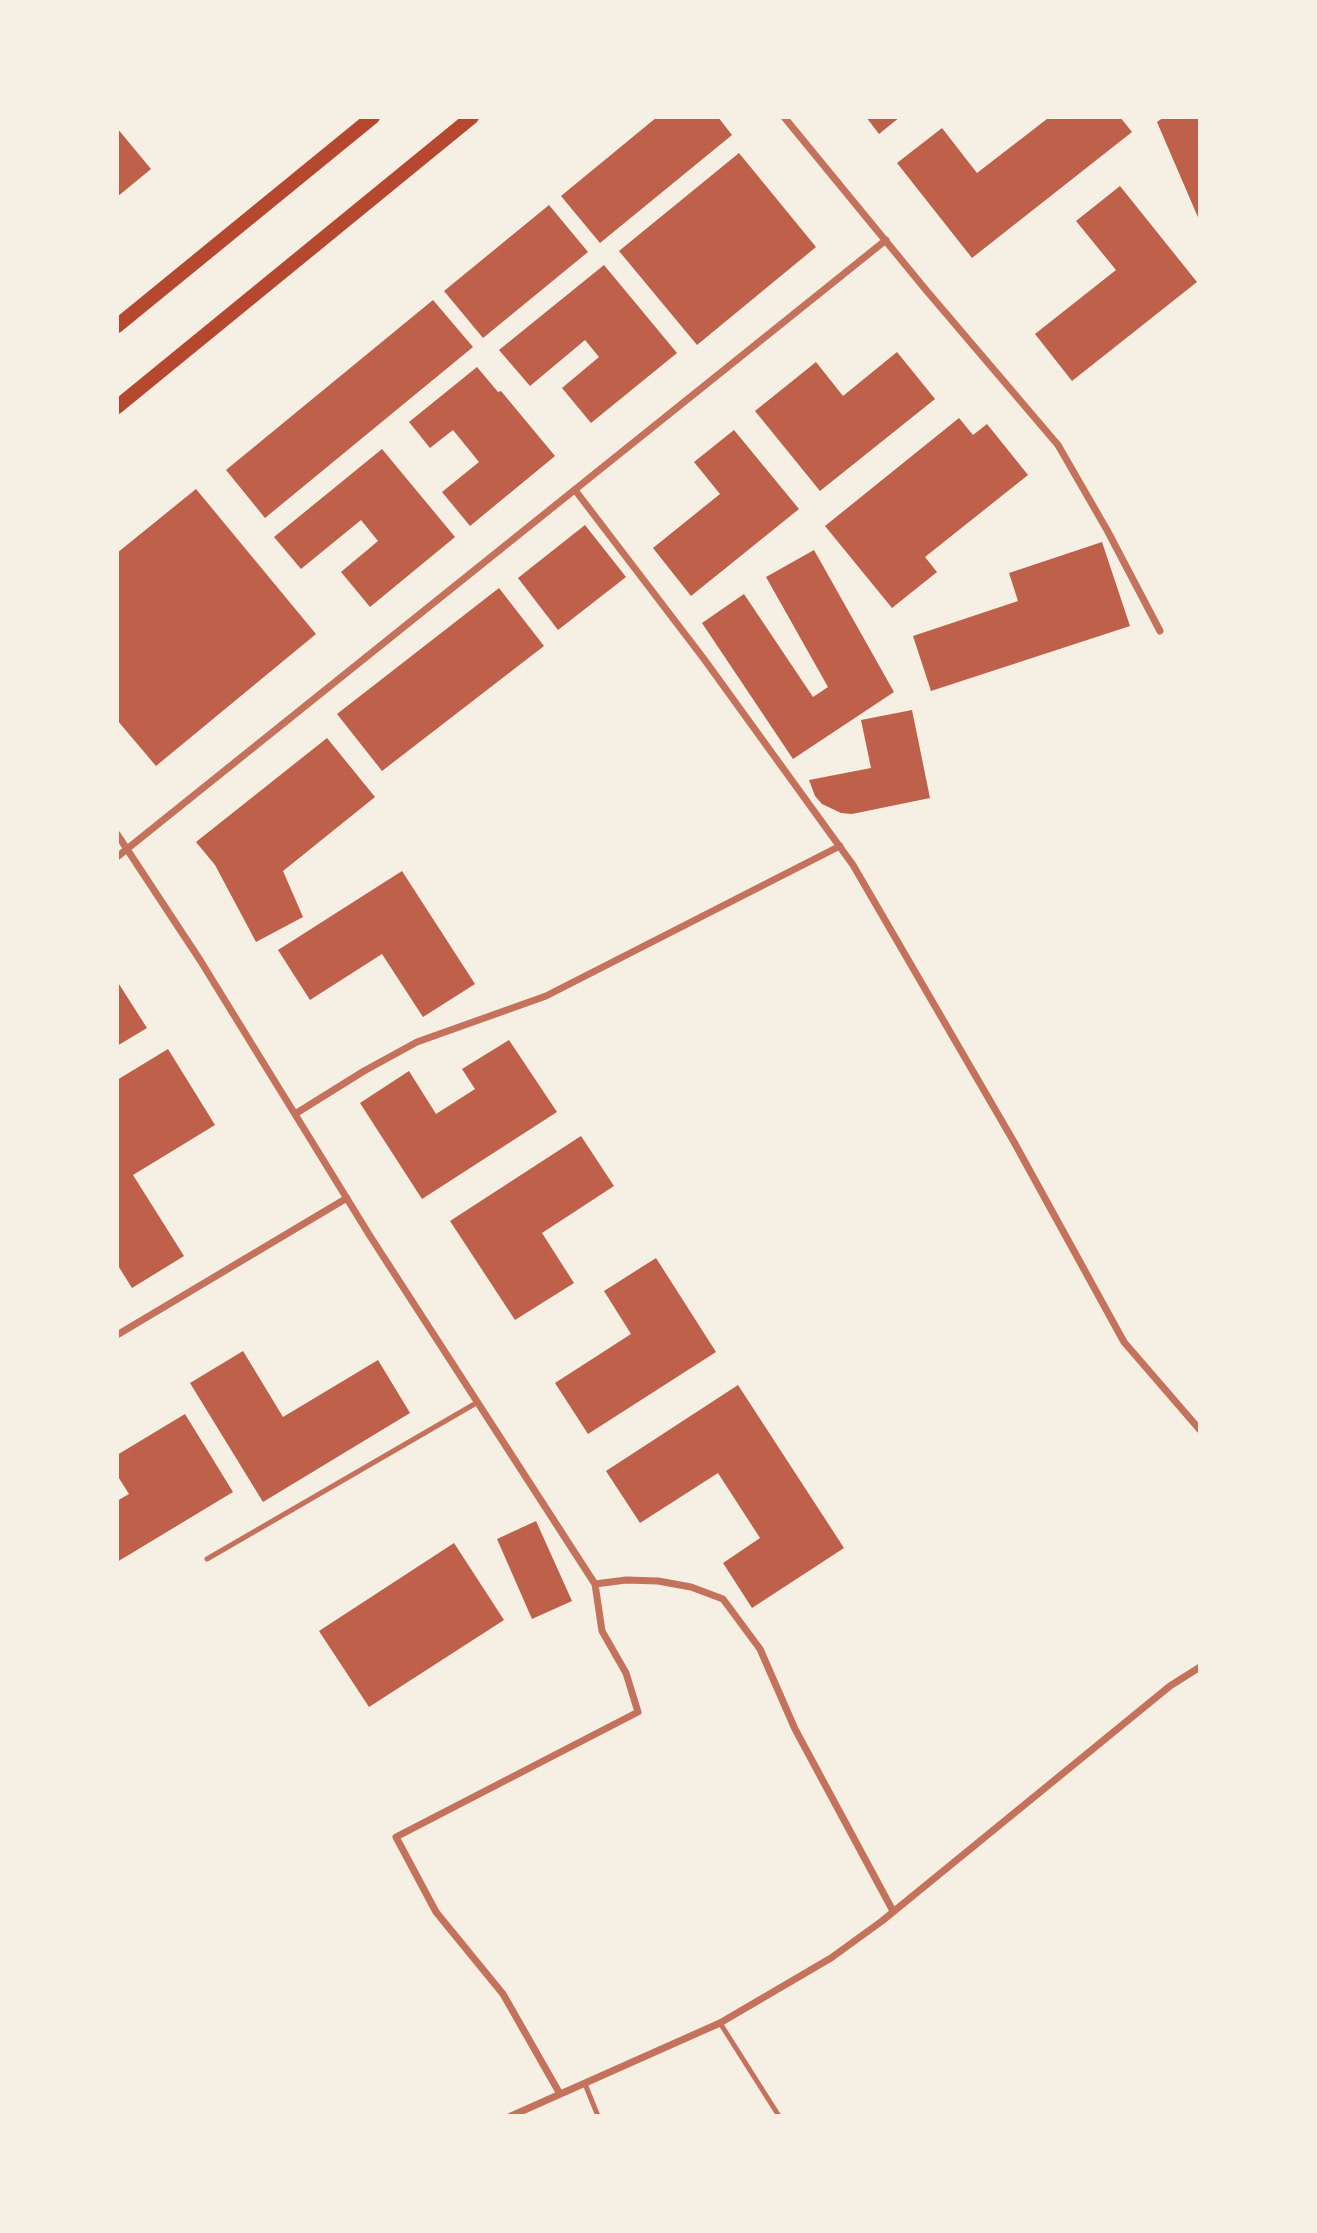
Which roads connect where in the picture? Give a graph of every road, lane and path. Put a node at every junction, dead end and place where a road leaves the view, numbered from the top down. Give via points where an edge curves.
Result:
1 (373, 117) edge
2 (472, 117) edge
3 (784, 117) edge
4 (886, 240) junction
5 (117, 326) edge
6 (117, 407) edge
7 (575, 490) junction
8 (1160, 631) dead end
9 (117, 834) edge
10 (840, 846) junction
11 (127, 849) junction
12 (117, 857) edge
13 (295, 1114) junction
14 (347, 1198) junction
15 (117, 1335) edge
16 (478, 1402) junction
17 (1200, 1430) edge
18 (207, 1559) dead end
19 (595, 1584) junction
20 (1200, 1667) edge
21 (893, 1911) junction
22 (720, 2023) junction
23 (585, 2084) junction
24 (561, 2094) junction
25 (510, 2116) edge
26 (598, 2116) edge
27 (779, 2116) edge

1 - 5 main road
2 - 6 main road
3 - 4 street
4 - 7 street
4 - 8 street via 1058,446
7 - 10 street
7 - 11 street
9 - 11 street
10 - 13 street via 546,996 417,1042
10 - 17 street via 1014,1142 1124,1342
11 - 12 street
11 - 13 street
13 - 14 street
14 - 15 street
14 - 16 street
16 - 18 lane
16 - 19 street
19 - 21 street via 658,1581 723,1599 760,1649 795,1729
19 - 24 street via 602,1631 626,1673 638,1712 396,1837 436,1912 503,1994
20 - 21 street via 1170,1686
21 - 22 street via 831,1958
22 - 23 street
22 - 27 lane
23 - 24 street
23 - 26 lane
24 - 25 street

